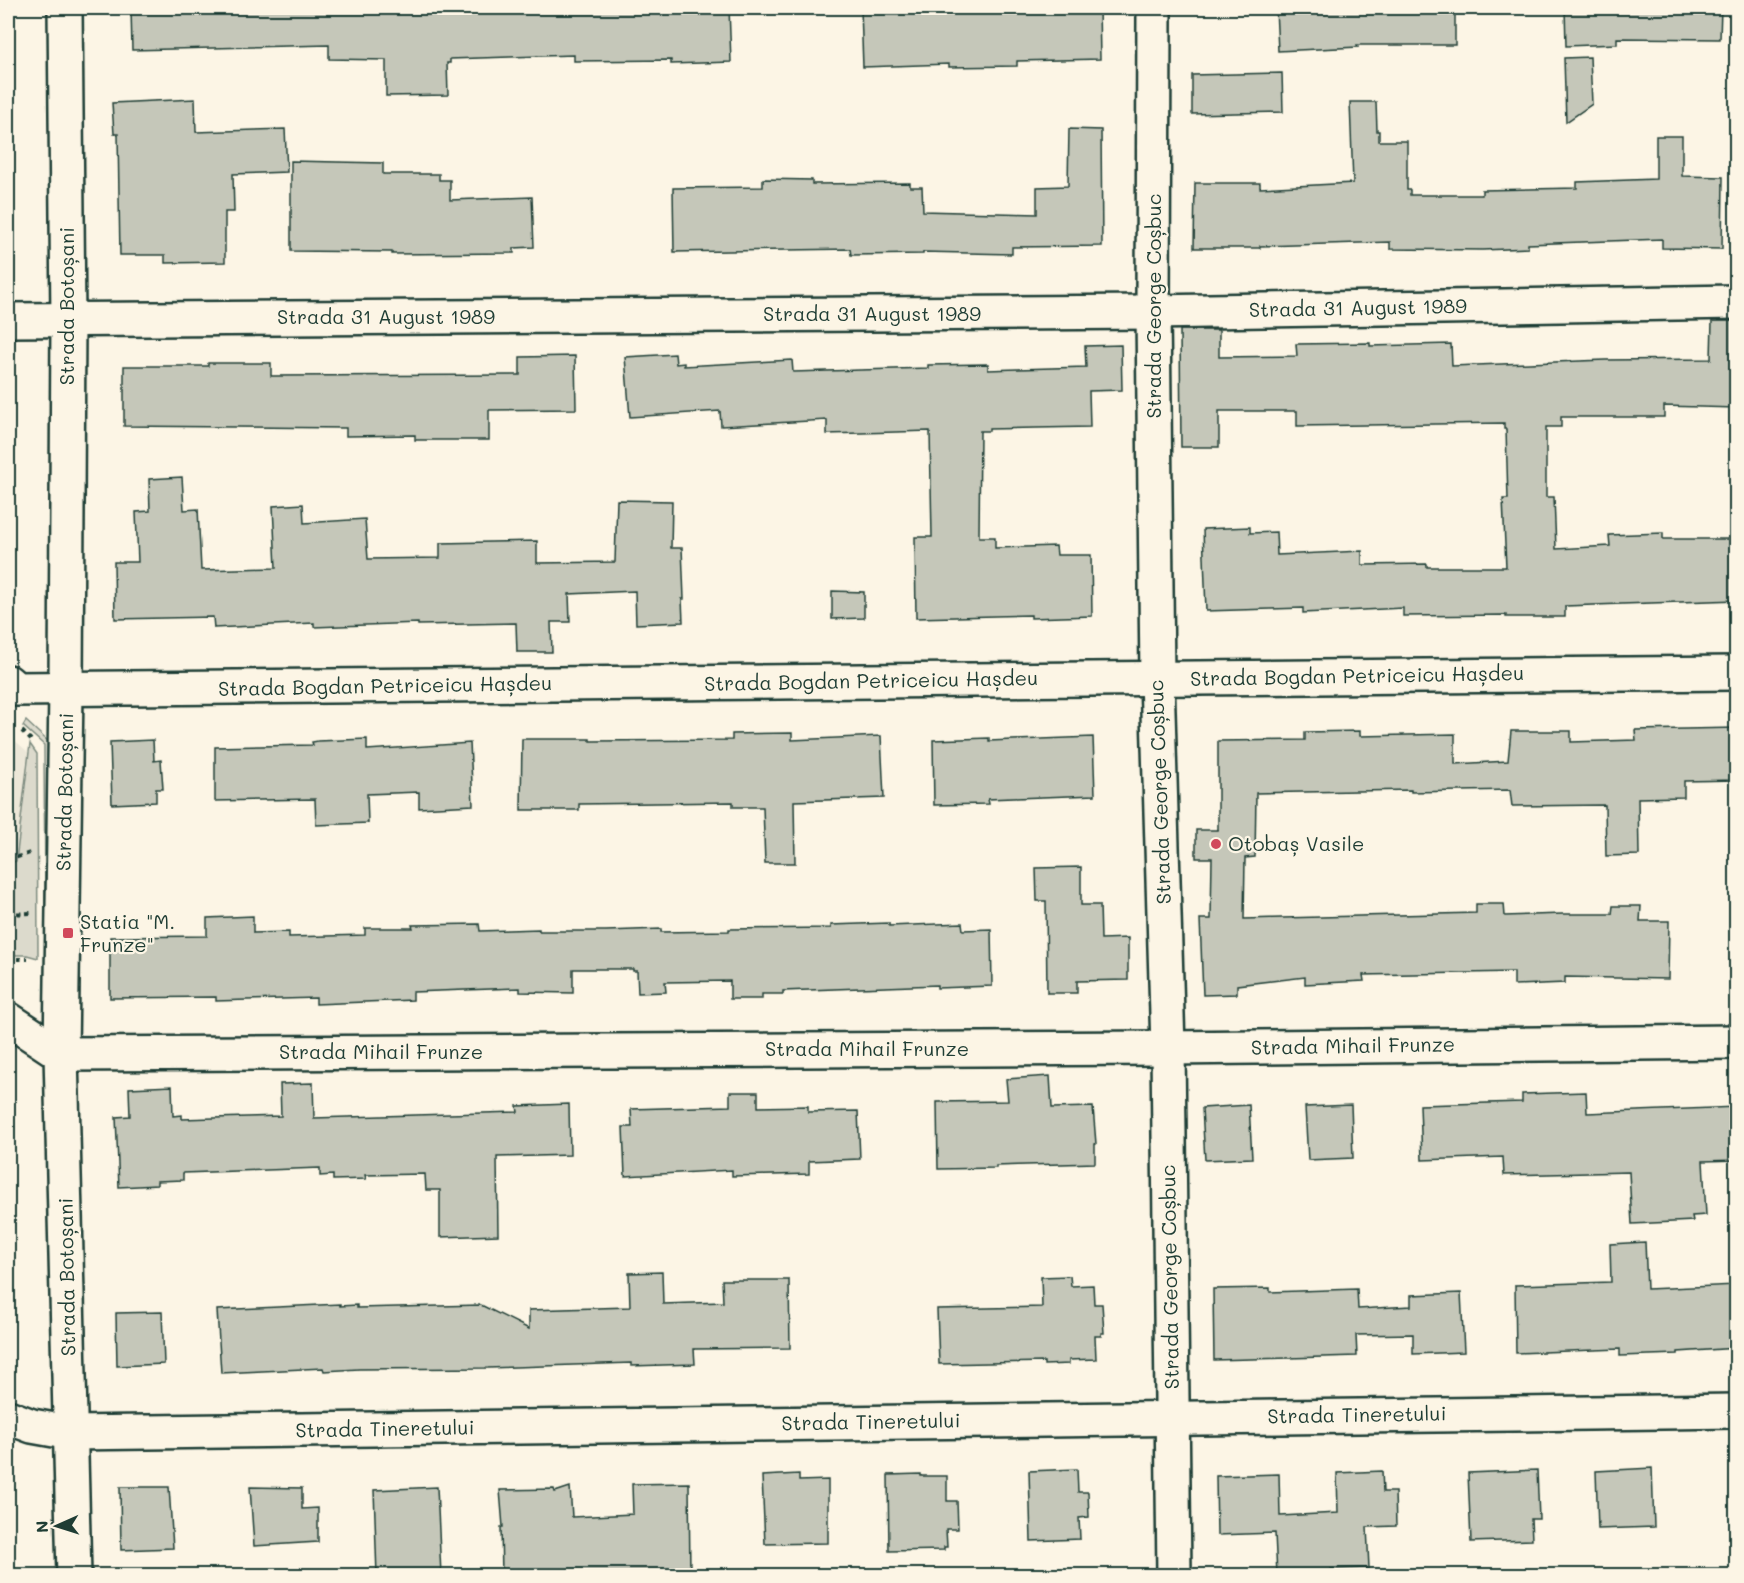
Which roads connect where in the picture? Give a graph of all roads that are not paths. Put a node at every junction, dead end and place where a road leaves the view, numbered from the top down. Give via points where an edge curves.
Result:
1 (64, 8) edge
2 (1154, 8) edge
3 (1737, 302) edge
4 (1153, 312) junction
5 (8, 320) edge
6 (68, 320) junction
7 (1737, 673) edge
8 (1156, 678) junction
9 (8, 682) edge
10 (66, 689) junction
11 (8, 1019) edge
12 (1737, 1042) edge
13 (1168, 1048) junction
14 (61, 1054) junction
15 (1737, 1411) edge
16 (8, 1417) edge
17 (1172, 1417) junction
18 (70, 1433) junction
19 (74, 1575) edge
20 (1174, 1575) edge

1 - 6 street, Strada Botoșani
2 - 4 street, Strada George Coșbuc
3 - 4 street, Strada 31 August 1989
4 - 6 street, Strada 31 August 1989
4 - 8 street, Strada George Coșbuc
5 - 6 street, Strada 31 August 1989
6 - 10 street, Strada Botoșani
7 - 8 street, Strada Bogdan Petriceicu Hașdeu
8 - 10 street, Strada Bogdan Petriceicu Hașdeu
8 - 13 street, Strada George Coșbuc
9 - 10 street, Strada Bogdan Petriceicu Hașdeu via 16,689
10 - 14 street, Strada Botoșani
11 - 14 street
12 - 13 street, Strada Mihail Frunze
13 - 14 street, Strada Mihail Frunze
13 - 17 street, Strada George Coșbuc
14 - 18 street, Strada Botoșani
15 - 17 street, Strada Tineretului
16 - 18 street, Strada Tineretului
17 - 18 street, Strada Tineretului
17 - 20 street, Strada George Coșbuc
18 - 19 street, Strada Botoșani

